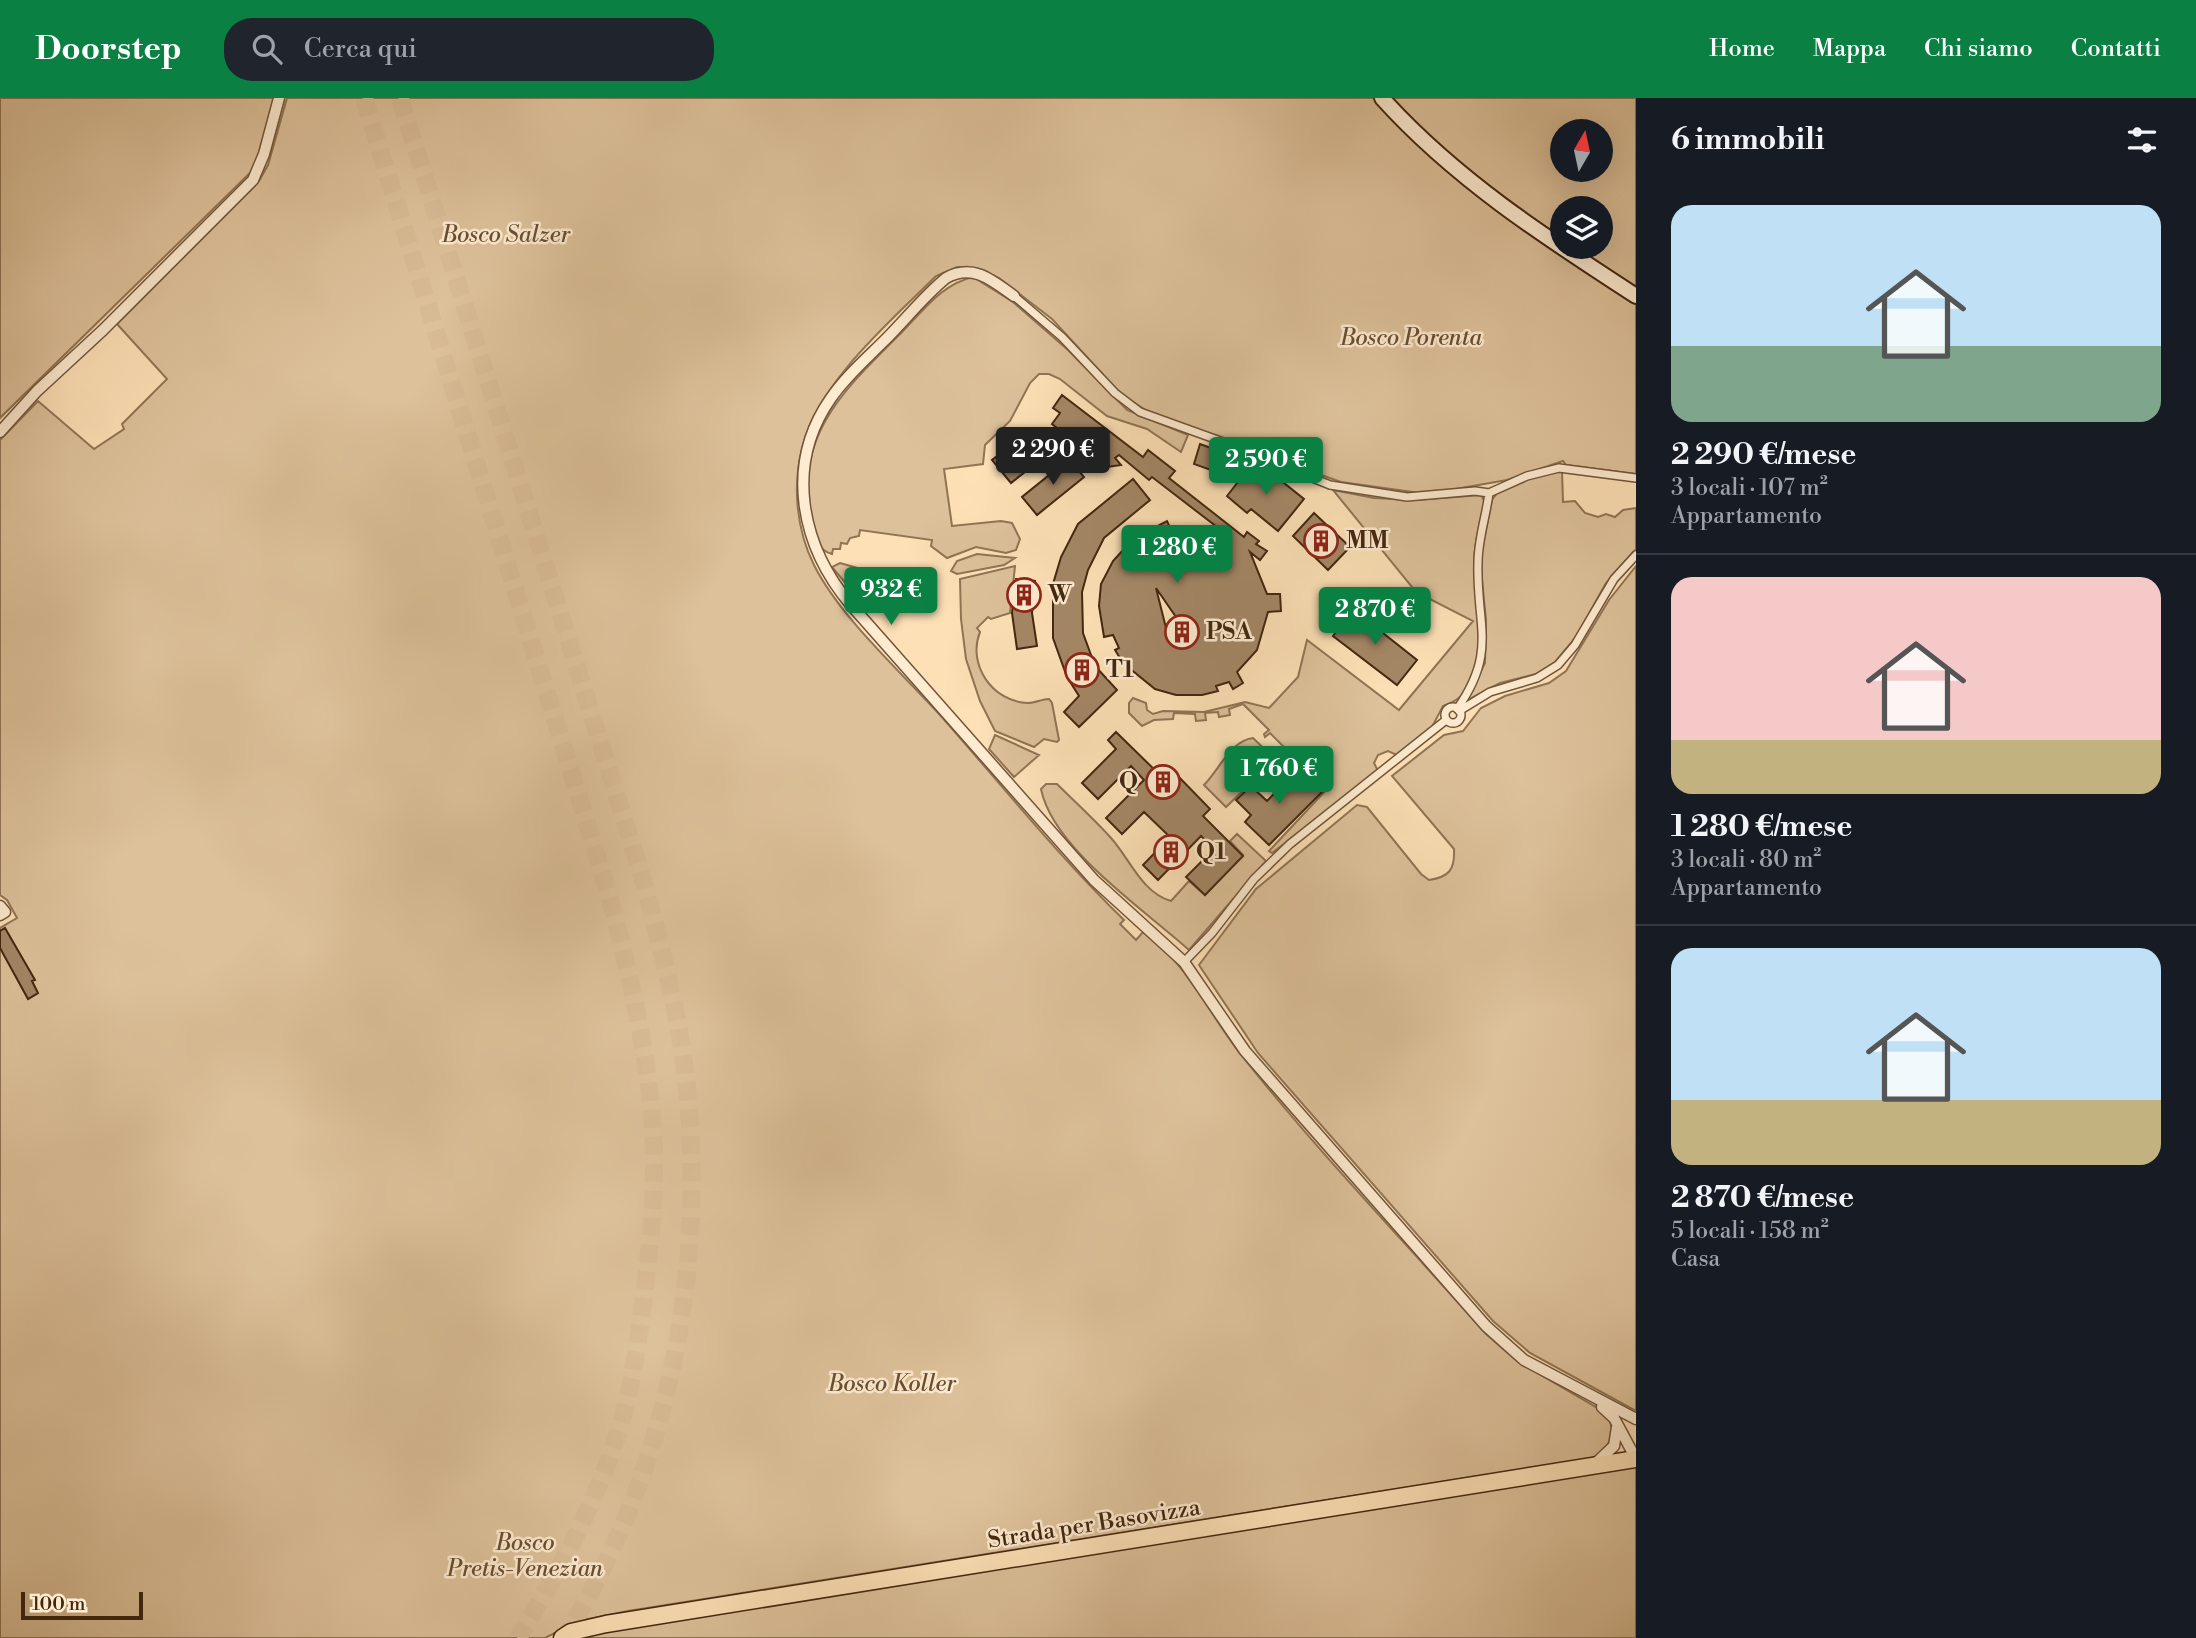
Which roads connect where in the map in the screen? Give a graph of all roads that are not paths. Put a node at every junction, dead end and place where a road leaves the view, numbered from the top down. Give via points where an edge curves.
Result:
1 (279, 98) edge
2 (1382, 98) edge
3 (1014, 296) joint
4 (1636, 296) edge
5 (0, 432) edge
6 (1636, 478) edge
7 (1489, 493) junction
8 (1636, 555) edge
9 (1458, 710) junction
10 (0, 906) edge
11 (0, 915) edge
12 (1184, 962) junction
13 (1577, 1390) junction
14 (1636, 1419) edge
15 (1617, 1426) junction
16 (1636, 1459) edge
17 (1592, 1466) junction
18 (562, 1638) edge

1 - 5 street via 253,180
2 - 4 main road via 1479,189
3 - 7 street via 1062,337 1115,393 1153,419 1345,489 1407,497
3 - 12 street via 977,272 951,275 838,388 817,423 806,456 803,496 808,533 833,583 884,643 1094,880
6 - 7 street via 1559,468
7 - 9 street via 1478,552 1483,650 1476,678
8 - 9 street via 1614,579 1576,645 1558,665
9 - 12 street via 1448,709 1446,720 1272,861
10 - 11 street via 5,912
12 - 13 street via 1245,1051 1486,1326 1524,1360
13 - 14 street
13 - 15 street via 1608,1410
15 - 16 street
15 - 17 street via 1614,1446
16 - 17 main road, Strada per Basovizza
17 - 18 main road, Strada per Basovizza via 606,1624

